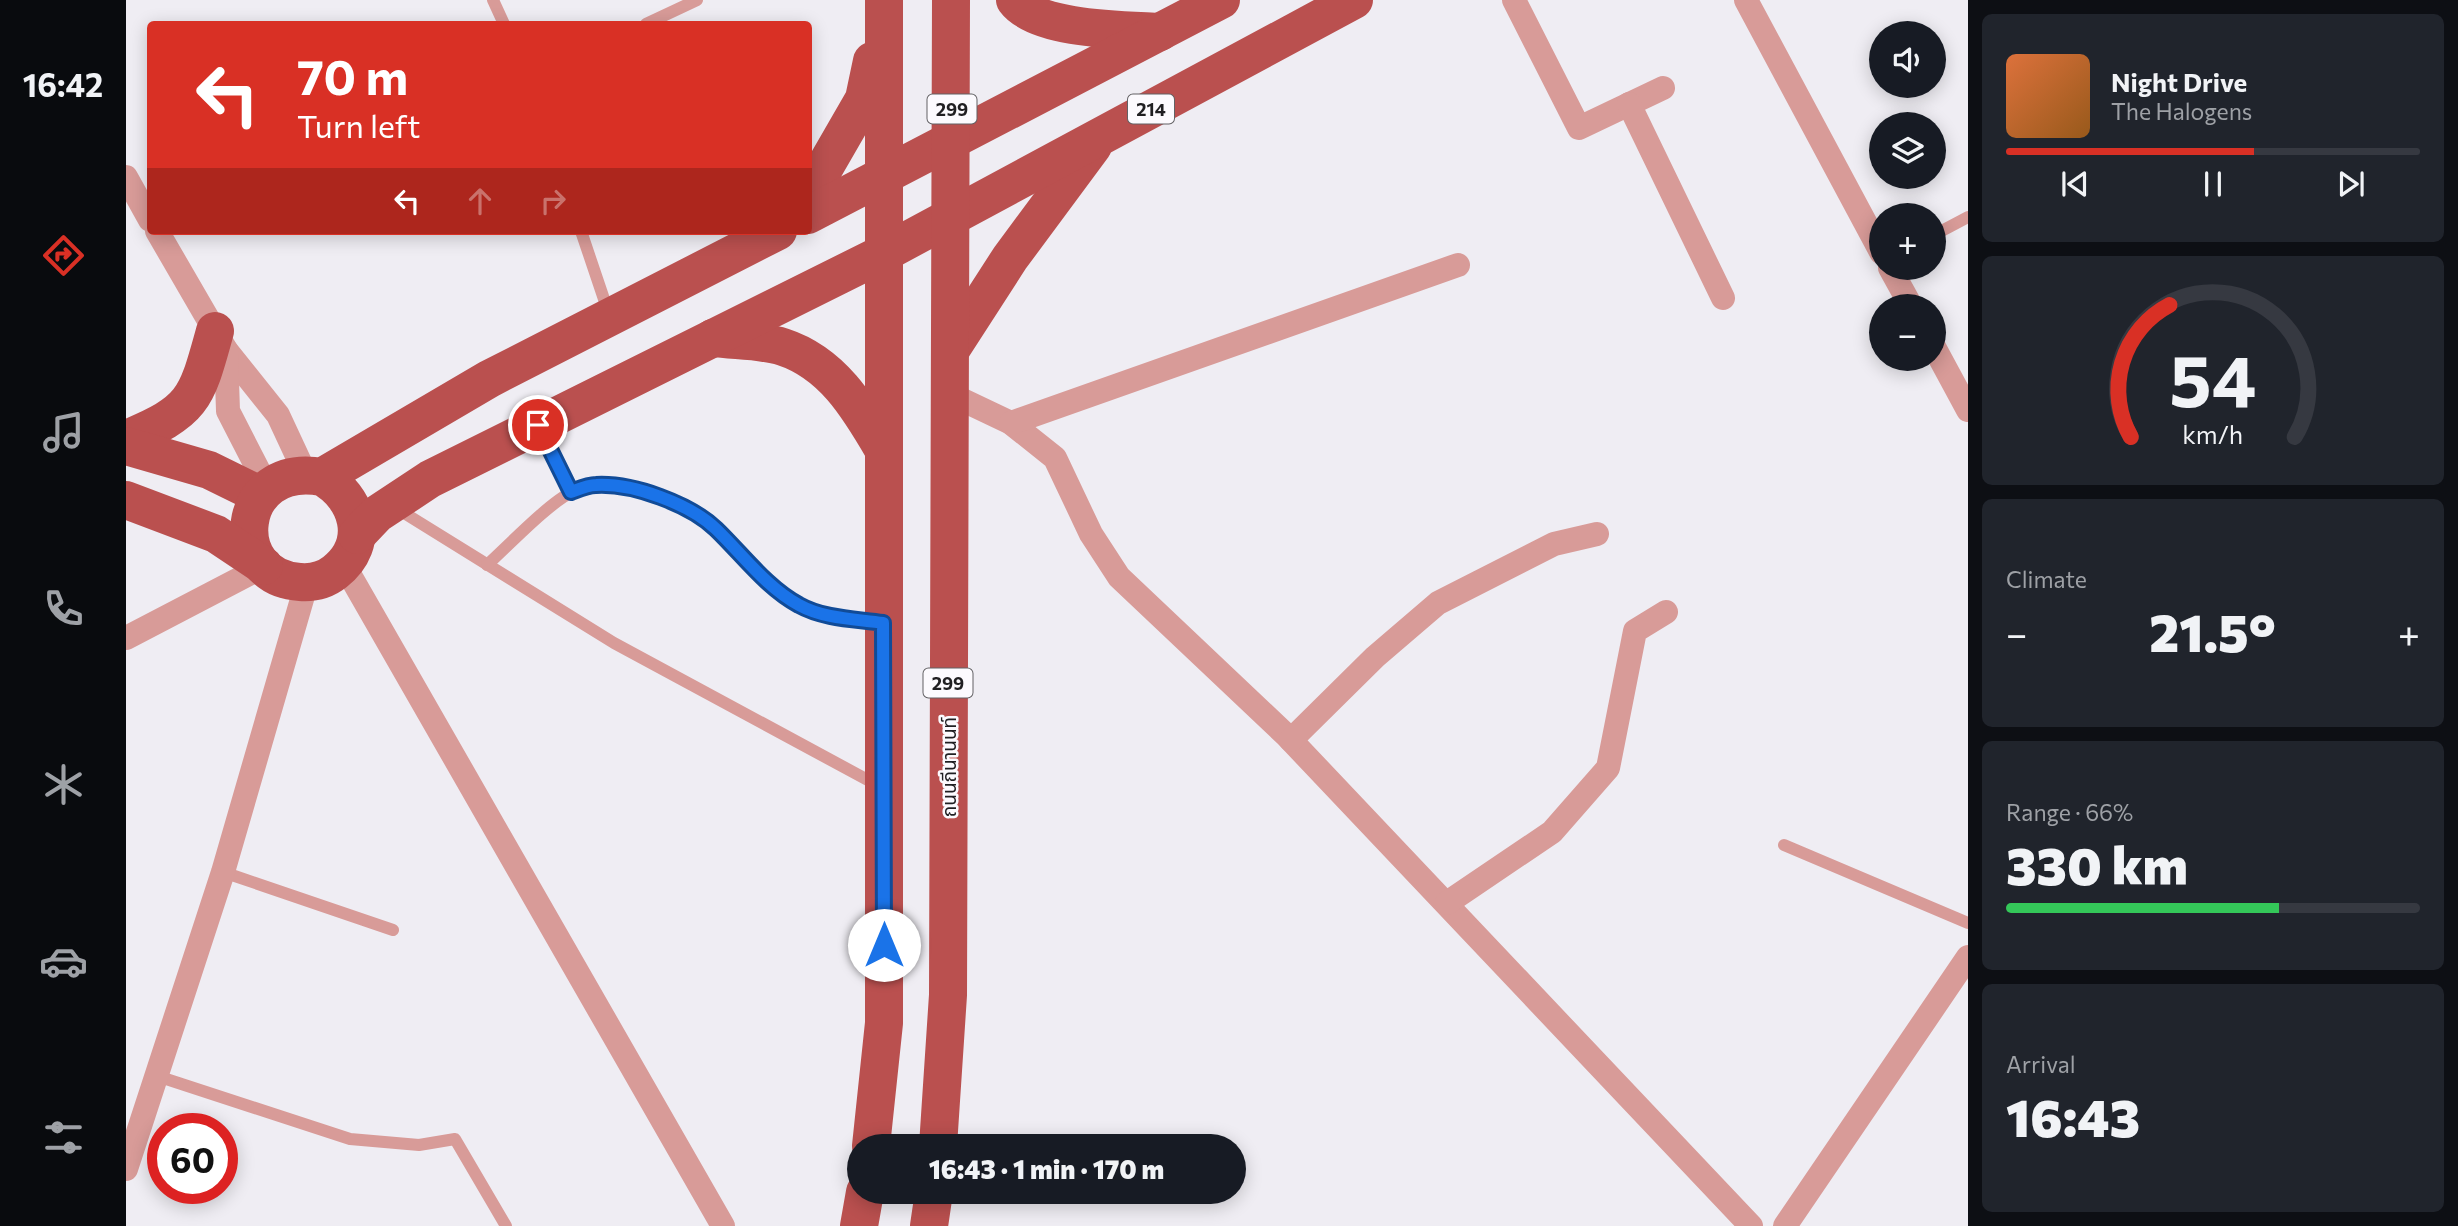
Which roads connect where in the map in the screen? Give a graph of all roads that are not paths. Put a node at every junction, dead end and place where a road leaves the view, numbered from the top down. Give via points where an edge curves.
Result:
1 (493, 0) edge
2 (697, 0) edge
3 (951, 0) edge
4 (1015, 0) edge
5 (1221, 0) edge
6 (1354, 0) edge
7 (1514, 0) edge
8 (1745, 0) edge
9 (884, 3) edge
10 (503, 21) edge
11 (652, 21) edge
12 (1160, 32) junction
13 (1663, 88) dead end
14 (1629, 104) junction
15 (1101, 136) junction
16 (952, 143) junction
17 (884, 176) junction
18 (126, 177) edge
19 (812, 184) edge
20 (812, 213) edge
21 (147, 215) edge
22 (1968, 218) edge
23 (949, 219) junction
24 (1946, 229) edge
25 (1869, 230) edge
26 (159, 235) edge
27 (582, 235) edge
28 (768, 235) edge
29 (884, 253) junction
30 (1458, 265) dead end
31 (1723, 298) dead end
32 (610, 317) junction
33 (713, 338) junction
34 (220, 340) junction
35 (950, 351) junction
36 (1946, 369) edge
37 (950, 394) junction
38 (1968, 410) edge
39 (1011, 422) junction
40 (524, 432) junction
41 (126, 439) edge
42 (126, 446) edge
43 (884, 451) junction
44 (313, 475) junction
45 (264, 491) junction
46 (571, 492) junction
47 (126, 500) edge
48 (389, 504) junction
49 (1597, 534) dead end
50 (350, 550) junction
51 (487, 565) junction
52 (264, 566) junction
53 (307, 583) junction
54 (1665, 612) dead end
55 (883, 623) junction
56 (126, 638) edge
57 (1291, 740) junction
58 (884, 789) junction
59 (1784, 845) dead end
60 (223, 872) junction
61 (1447, 902) junction
62 (1968, 923) edge
63 (393, 930) dead end
64 (1968, 957) edge
65 (157, 1076) junction
66 (872, 1134) edge
67 (939, 1134) edge
68 (126, 1169) edge
69 (863, 1204) edge
70 (932, 1204) edge
71 (506, 1226) edge
72 (723, 1226) edge
73 (859, 1226) edge
74 (929, 1226) edge
75 (1751, 1226) edge
76 (1785, 1226) edge

1 - 10 lane
2 - 11 lane
3 - 16 main road, 299
4 - 12 main road via 1023,12 1069,24
5 - 12 main road
6 - 15 main road, 214
7 - 14 street via 1579,128
8 - 25 street
9 - 17 main road
9 - 19 main road via 864,99
12 - 16 main road
13 - 14 street
14 - 31 street
15 - 23 main road, 214
15 - 35 main road via 1010,258
16 - 17 main road
16 - 23 main road, 299
17 - 20 main road
17 - 29 main road
18 - 21 street
22 - 24 lane
23 - 29 main road, 214
23 - 35 main road, ถนนถีนานนท์ / 299
26 - 34 street
27 - 32 lane
28 - 32 main road
29 - 33 main road, 214
29 - 43 main road
30 - 39 street
32 - 44 main road
33 - 40 main road, 214
33 - 43 main road via 781,346 813,360 855,400
34 - 41 main road via 188,405 166,423
34 - 44 street via 278,415
34 - 45 street via 228,411
35 - 37 main road, ถนนถีนานนท์ / 299
36 - 38 street
37 - 39 street
37 - 67 main road, ถนนถีนานนท์ / 299 via 948,995
39 - 57 street via 1055,458 1091,534 1119,577
40 - 46 lane
40 - 48 main road
42 - 45 main road
43 - 55 main road
44 - 45 main road via 291,475
44 - 50 main road via 338,486 349,500 357,517
45 - 52 main road via 252,508 249,531
46 - 51 lane
46 - 55 lane via 594,485 617,486 675,504 713,526 800,606
47 - 52 main road via 216,534
48 - 50 main road
48 - 51 lane
49 - 57 street via 1554,544 1438,603
50 - 53 main road via 327,577
50 - 72 street
51 - 58 lane via 614,643
52 - 53 main road via 291,582
52 - 56 street
53 - 60 street
54 - 61 street via 1635,631 1608,768 1552,832
55 - 58 main road
57 - 61 street
58 - 66 main road via 884,1023
59 - 62 lane
60 - 63 lane
60 - 65 street
61 - 75 street
64 - 76 street
65 - 68 street
65 - 71 lane via 349,1139 419,1146 454,1139
69 - 73 main road
70 - 74 main road

